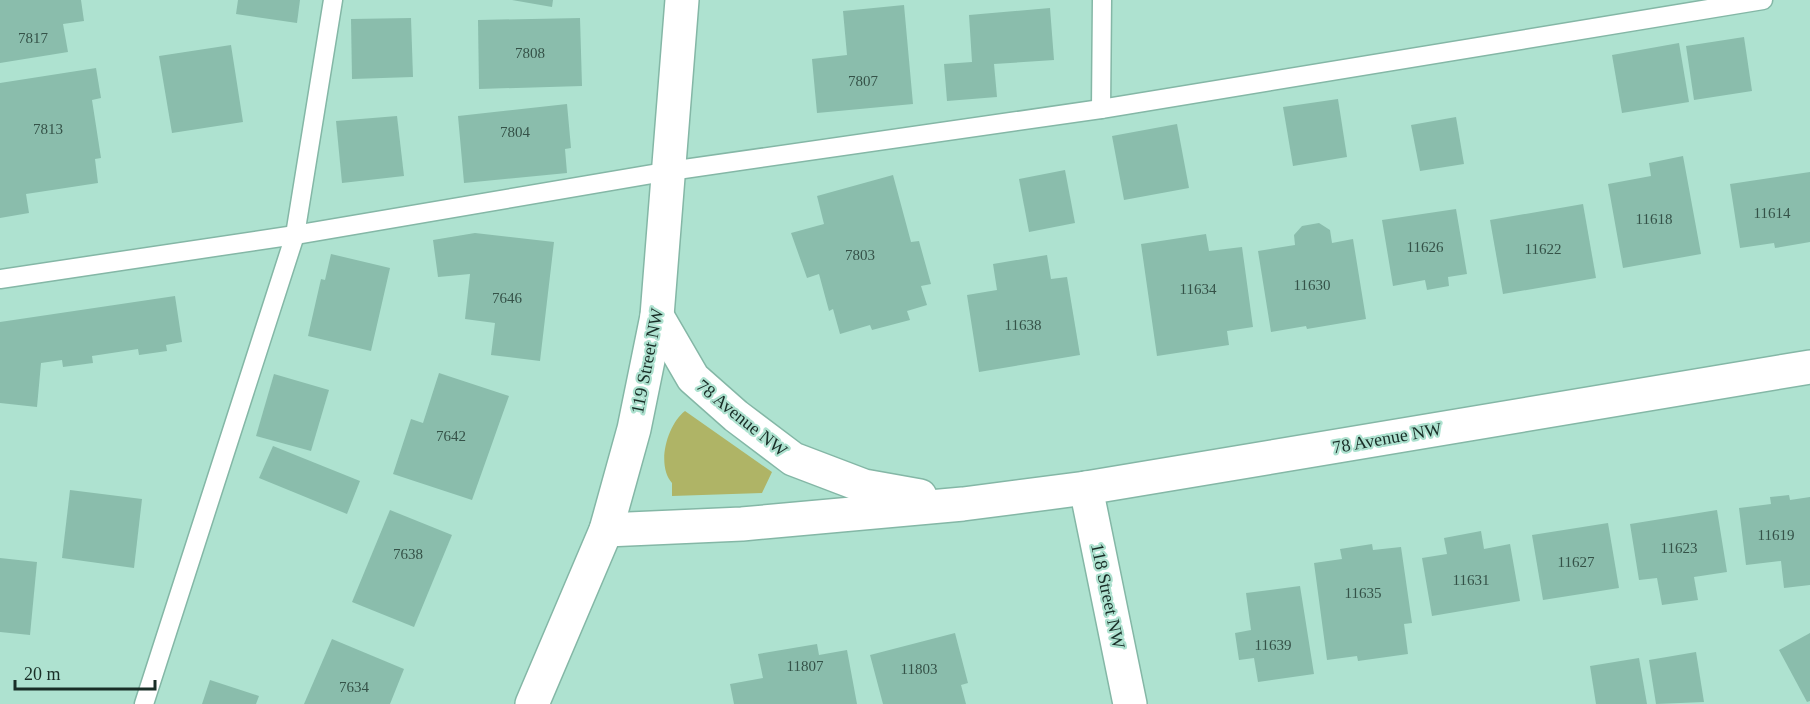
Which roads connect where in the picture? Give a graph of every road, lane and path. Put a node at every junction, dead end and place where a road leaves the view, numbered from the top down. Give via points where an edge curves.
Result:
1 (333, 0) edge
2 (682, 0) edge
3 (1102, 0) edge
4 (1762, 0) edge
5 (1101, 110) junction
6 (670, 171) junction
7 (296, 236) junction
8 (0, 279) edge
9 (657, 316) junction
10 (1810, 367) edge
11 (1086, 488) junction
12 (963, 504) junction
13 (606, 530) junction
14 (144, 704) edge
15 (532, 704) edge
16 (1130, 704) edge

1 - 7 lane
2 - 6 street, 119 Street NW
3 - 5 lane
4 - 5 lane
5 - 6 lane
6 - 7 lane
6 - 9 street, 119 Street NW
7 - 8 lane
7 - 14 lane
9 - 12 street, 78 Avenue NW via 693,378 793,459 864,486
9 - 13 street, 119 Street NW via 634,429
10 - 11 street, 78 Avenue NW
11 - 12 street, 78 Avenue NW
11 - 16 street, 118 Street NW
12 - 13 street, 78 Avenue NW via 742,524
13 - 15 street, 119 Street NW

